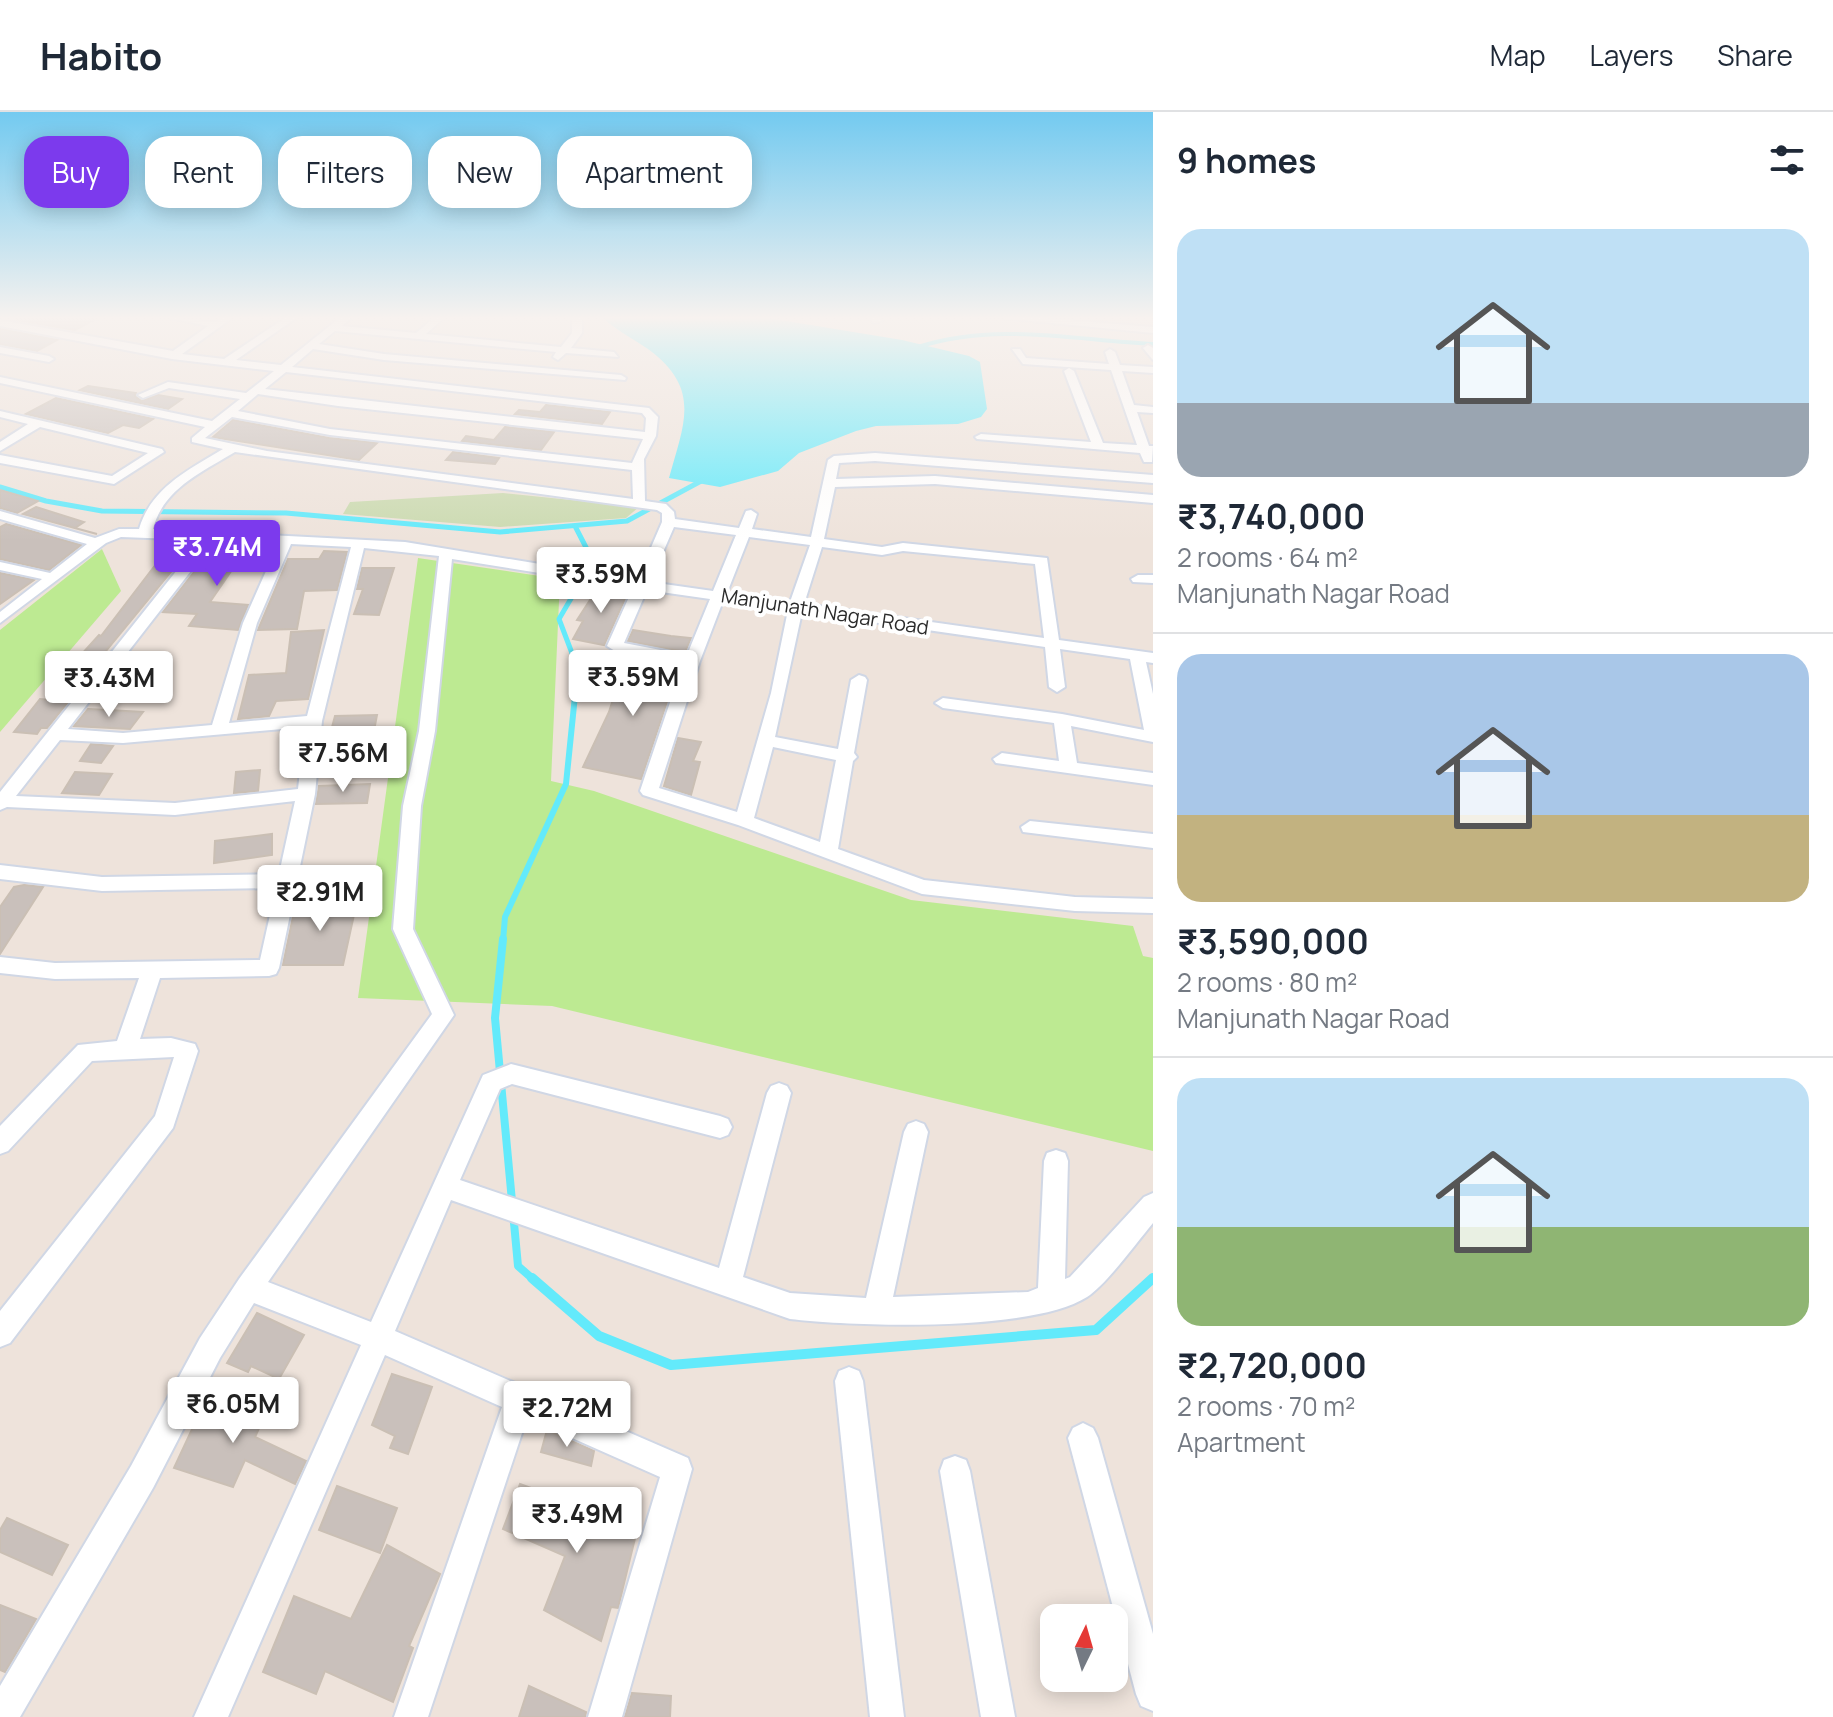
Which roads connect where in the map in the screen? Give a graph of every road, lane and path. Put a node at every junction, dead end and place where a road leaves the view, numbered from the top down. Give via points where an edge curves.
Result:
1 (55, 391) edge
2 (153, 391) edge
3 (224, 391) edge
4 (257, 391) edge
5 (472, 391) edge
6 (527, 391) edge
7 (1077, 391) edge
8 (1124, 391) edge
9 (253, 394) junction
10 (143, 395) dead end
11 (522, 396) junction
12 (1130, 408) junction
13 (1153, 410) edge
14 (230, 413) junction
15 (0, 414) edge
16 (38, 423) junction
17 (213, 425) junction
18 (487, 433) junction
19 (650, 436) junction
20 (981, 437) dead end
21 (1098, 446) junction
22 (0, 447) edge
23 (233, 448) junction
24 (1150, 450) edge
25 (0, 459) edge
26 (638, 467) junction
27 (1152, 471) edge
28 (828, 483) junction
29 (1153, 499) edge
30 (639, 504) junction
31 (751, 514) dead end
32 (0, 515) edge
33 (669, 522) junction
34 (145, 531) junction
35 (743, 533) junction
36 (212, 535) junction
37 (287, 538) junction
38 (359, 542) junction
39 (97, 543) junction
40 (817, 543) junction
41 (446, 552) junction
42 (0, 566) edge
43 (54, 578) junction
44 (645, 583) junction
45 (718, 594) junction
46 (796, 606) junction
47 (0, 619) edge
48 (1052, 644) junction
49 (1145, 657) edge
50 (692, 661) junction
51 (859, 680) dead end
52 (1057, 687) dead end
53 (943, 703) dead end
54 (1062, 719) junction
55 (314, 721) junction
56 (219, 728) junction
57 (54, 734) junction
58 (1153, 735) edge
59 (765, 740) junction
60 (848, 757) junction
61 (1002, 759) dead end
62 (1069, 768) junction
63 (1153, 779) edge
64 (306, 794) junction
65 (1, 803) edge
66 (744, 821) junction
67 (1030, 827) dead end
68 (1153, 841) edge
69 (828, 851) junction
70 (0, 872) edge
71 (289, 881) junction
72 (1153, 906) edge
73 (0, 965) edge
74 (152, 970) junction
75 (125, 1050) junction
76 (779, 1093) dead end
77 (720, 1127) dead end
78 (916, 1132) dead end
79 (0, 1143) edge
80 (1056, 1161) dead end
81 (446, 1187) junction
82 (1153, 1205) edge
83 (728, 1283) junction
84 (248, 1288) junction
85 (1051, 1299) junction
86 (876, 1311) junction
87 (0, 1333) edge
88 (380, 1339) junction
89 (849, 1381) dead end
90 (519, 1399) junction
91 (1083, 1438) dead end
92 (955, 1471) dead end
93 (1153, 1694) edge
94 (1, 1717) edge
95 (211, 1717) edge
96 (411, 1717) edge
97 (605, 1717) edge
98 (887, 1717) edge
99 (998, 1717) edge

1 - 17 street
2 - 10 street
3 - 9 street
4 - 9 street
5 - 11 street
6 - 11 street
7 - 21 street
8 - 12 street
9 - 14 street
9 - 18 street
11 - 18 street
11 - 19 street via 645,410 652,417
12 - 13 street
12 - 24 street
14 - 17 street
14 - 18 street via 330,432
15 - 16 street
16 - 22 street
16 - 25 street via 158,452 114,480
17 - 23 street via 196,440
18 - 19 street
18 - 26 street
19 - 26 street
20 - 21 street
21 - 24 street
23 - 30 street
23 - 34 street via 187,475 158,502
24 - 27 street
26 - 30 street
27 - 28 street via 851,456 834,460
28 - 29 street via 935,480
28 - 40 street
30 - 33 street via 661,507
31 - 35 street
32 - 39 street
33 - 35 street
33 - 44 street
34 - 36 street, Manjunath Nagar Road
34 - 39 street, Manjunath Nagar Road via 119,533
35 - 40 street
35 - 45 street
36 - 37 street, Manjunath Nagar Road
36 - 57 street
37 - 38 street, Manjunath Nagar Road
37 - 56 street via 250,623
38 - 41 street, Manjunath Nagar Road
38 - 55 street
39 - 43 street, Manjunath Nagar Road
40 - 46 street
40 - 48 street via 1042,561
41 - 44 street, Manjunath Nagar Road
41 - 84 street via 427,731 412,806 403,929 443,1015
42 - 43 street
43 - 47 street, Manjunath Nagar Road
44 - 45 street, Manjunath Nagar Road
44 - 50 street via 615,646
45 - 46 street, Manjunath Nagar Road
45 - 50 street
46 - 48 street, Manjunath Nagar Road
46 - 59 street
48 - 49 street, Manjunath Nagar Road
48 - 52 street
49 - 58 street
50 - 66 street via 649,791
51 - 60 street
53 - 54 street
54 - 58 street
54 - 62 street
55 - 56 street
55 - 64 street
56 - 57 street via 123,738
57 - 65 street
59 - 60 street
59 - 66 street
60 - 69 street
61 - 62 street
62 - 63 street
64 - 65 street via 175,809
64 - 71 street
66 - 69 street
67 - 68 street
69 - 72 street via 922,887 1075,904
70 - 71 street via 102,884
71 - 74 street via 269,968
73 - 74 street via 55,971
74 - 75 street
75 - 79 street via 86,1052
75 - 87 street via 187,1051 165,1121
76 - 83 street
77 - 81 street via 500,1076
78 - 86 street
80 - 85 street
81 - 83 street
81 - 88 street
82 - 85 street via 1079,1287
83 - 86 street via 790,1306
84 - 88 street
84 - 94 street
85 - 86 street via 1028,1305
88 - 90 street
88 - 95 street
89 - 98 street
90 - 96 street
90 - 97 street via 677,1469
91 - 93 street
92 - 99 street

